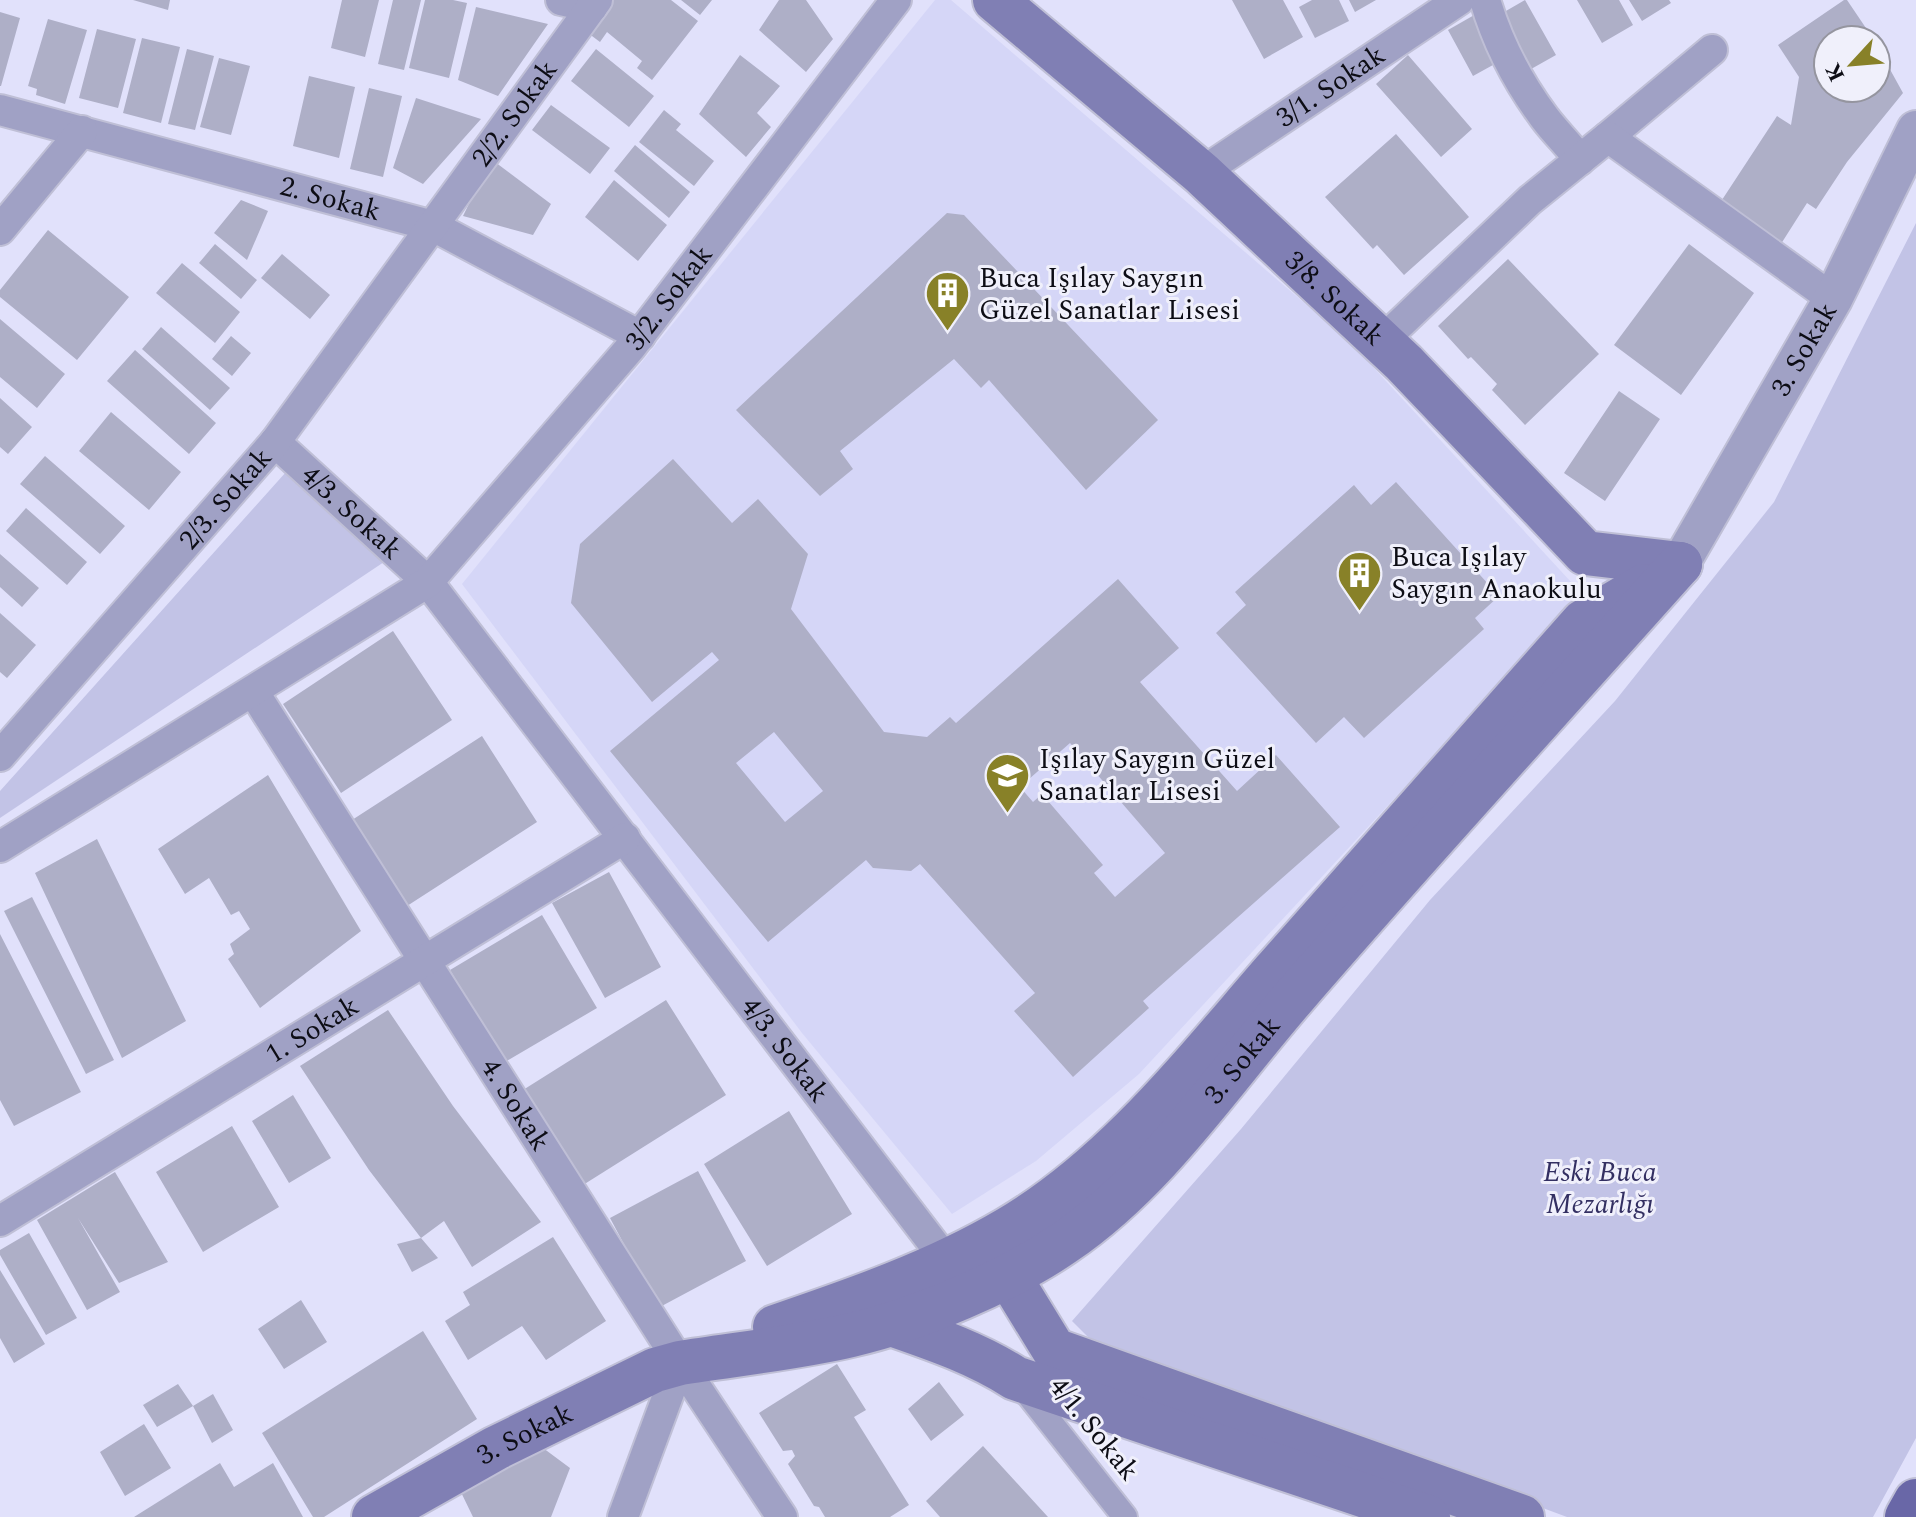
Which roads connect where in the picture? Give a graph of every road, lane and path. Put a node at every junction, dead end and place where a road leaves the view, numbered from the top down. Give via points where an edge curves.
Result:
1 (561, 0) edge
2 (896, 0) edge
3 (995, 0) edge
4 (1459, 0) edge
5 (1485, 0) edge
6 (595, 3) edge
7 (1712, 50) dead end
8 (0, 110) edge
9 (1916, 130) edge
10 (82, 131) junction
11 (1608, 137) junction
12 (1580, 160) junction
13 (1201, 173) junction
14 (433, 226) junction
15 (0, 230) edge
16 (1833, 299) junction
17 (640, 336) junction
18 (1381, 342) junction
19 (275, 442) junction
20 (1680, 564) junction
21 (428, 582) junction
22 (253, 691) junction
23 (0, 756) edge
24 (625, 838) junction
25 (0, 847) edge
26 (425, 962) junction
27 (0, 1221) edge
28 (946, 1260) junction
29 (1008, 1275) junction
30 (891, 1324) junction
31 (680, 1363) junction
32 (1015, 1378) junction
33 (1916, 1501) edge
34 (374, 1517) edge
35 (623, 1517) edge
36 (782, 1517) edge
37 (1125, 1517) edge
38 (1428, 1517) edge
39 (1522, 1517) edge
40 (1907, 1517) edge

1 - 6 street
2 - 17 street, 3/2. Sokak
3 - 13 main road, 3/8. Sokak
4 - 13 street, 3/1. Sokak
5 - 12 street via 1513,67 1543,116
6 - 14 street, 2/2. Sokak
7 - 11 street
8 - 10 street, 2. Sokak
9 - 16 street, 3. Sokak
10 - 14 street, 2. Sokak
10 - 15 street
11 - 12 street
11 - 16 street
12 - 18 street via 1530,200
13 - 18 main road, 3/8. Sokak
14 - 17 street, 2. Sokak
14 - 19 street, 2/3. Sokak
16 - 20 street, 3. Sokak
17 - 21 street, 3/2. Sokak
18 - 20 main road, 3/8. Sokak via 1585,553
19 - 21 street, 4/3. Sokak
19 - 23 street, 2/3. Sokak
20 - 28 main road, 3. Sokak via 1583,622 1103,1159 1009,1228
20 - 29 main road, 3. Sokak via 1128,1191 1064,1243
21 - 22 street
21 - 24 street, 4/3. Sokak
22 - 25 street
22 - 26 street, 4. Sokak
24 - 26 street, 1. Sokak
24 - 28 street, 4/3. Sokak
26 - 27 street, 1. Sokak
26 - 31 street, 4. Sokak
28 - 29 main road via 979,1258
28 - 31 main road, 3. Sokak via 877,1292
29 - 30 main road, 3. Sokak
29 - 39 main road via 1054,1350
30 - 31 main road, 3. Sokak via 850,1336
30 - 32 main road via 947,1343
31 - 34 main road, 3. Sokak via 655,1370 496,1448
31 - 35 street
31 - 36 street, 4. Sokak
32 - 37 street, 4/1. Sokak
32 - 38 main road
33 - 40 main road

